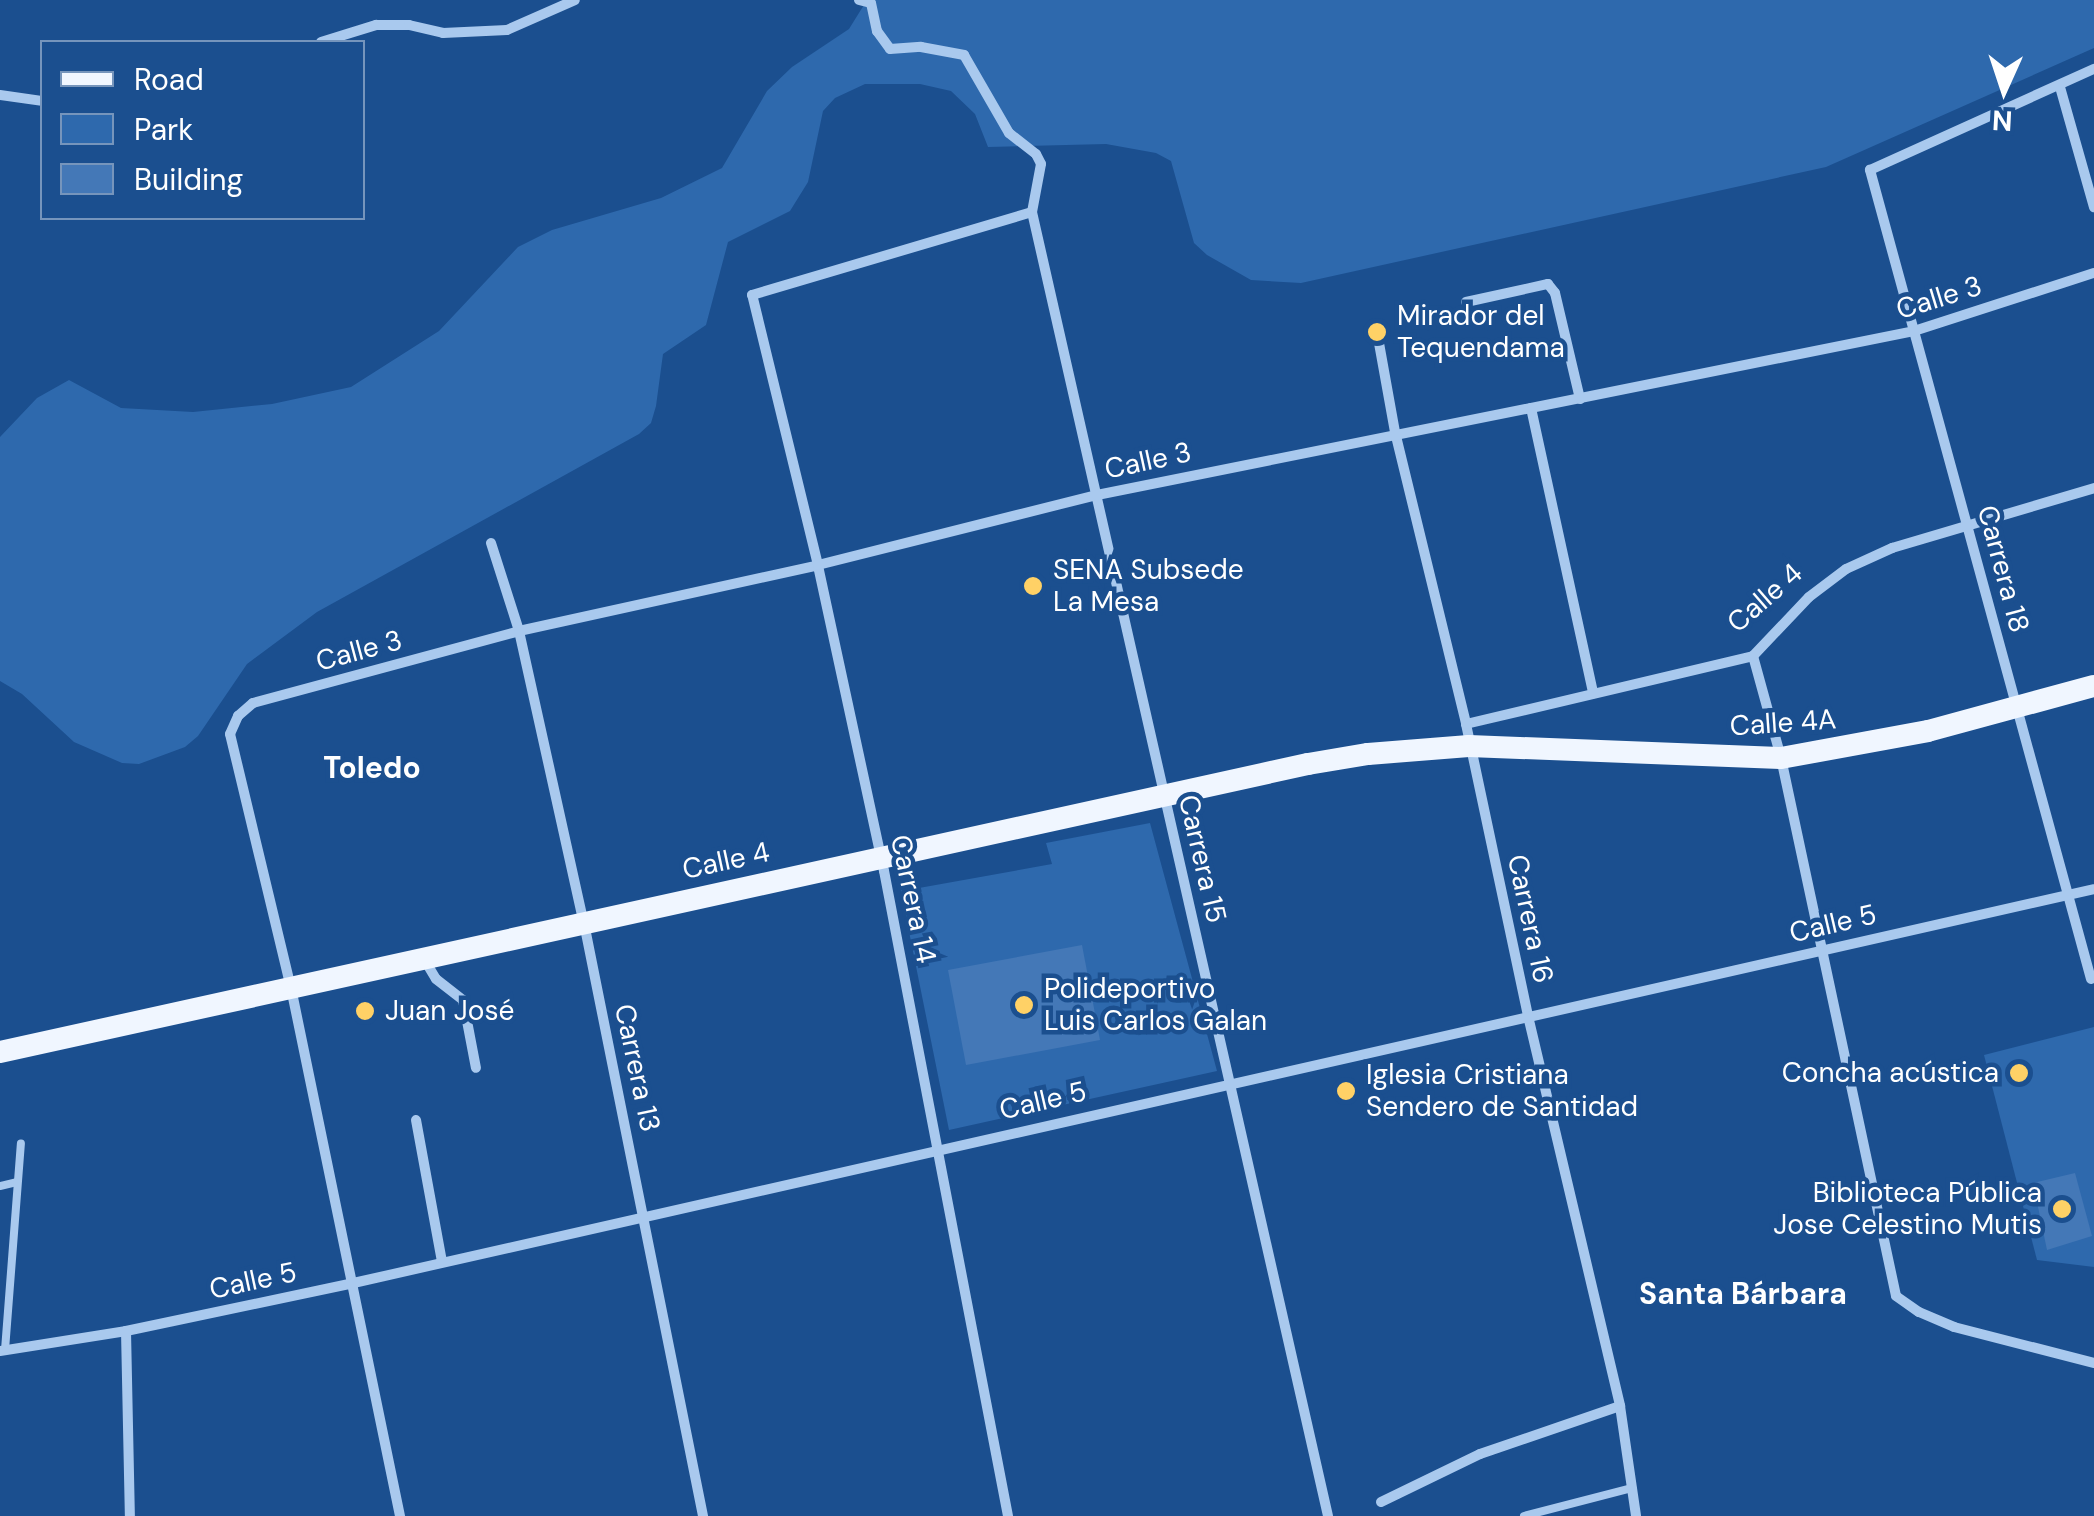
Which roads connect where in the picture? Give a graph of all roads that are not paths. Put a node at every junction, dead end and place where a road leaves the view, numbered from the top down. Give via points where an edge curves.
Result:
1 (575, 0) edge
2 (859, 0) edge
3 (327, 40) edge
4 (2094, 69) edge
5 (2060, 87) junction
6 (0, 95) edge
7 (40, 101) edge
8 (2094, 207) edge
9 (1032, 212) junction
10 (2094, 272) edge
11 (1466, 302) dead end
12 (1914, 331) junction
13 (1376, 332) dead end
14 (1580, 399) junction
15 (1531, 408) junction
16 (1395, 432) junction
17 (2094, 488) edge
18 (1096, 494) junction
19 (1968, 526) junction
20 (492, 543) dead end
21 (818, 564) junction
22 (519, 631) junction
23 (1753, 656) junction
24 (2094, 686) edge
25 (1593, 693) junction
26 (2017, 706) junction
27 (1468, 735) junction
28 (1782, 758) junction
29 (1164, 794) junction
30 (881, 857) junction
31 (2094, 889) edge
32 (2068, 895) junction
33 (584, 923) junction
34 (1821, 950) junction
35 (424, 958) junction
36 (2091, 979) dead end
37 (291, 988) junction
38 (1528, 1016) junction
39 (0, 1052) edge
40 (476, 1068) dead end
41 (1230, 1082) junction
42 (416, 1120) dead end
43 (21, 1144) dead end
44 (940, 1148) junction
45 (16, 1182) junction
46 (0, 1186) edge
47 (646, 1216) junction
48 (442, 1262) junction
49 (349, 1284) junction
50 (126, 1331) junction
51 (2, 1351) edge
52 (2094, 1363) edge
53 (1620, 1406) junction
54 (1632, 1488) junction
55 (1381, 1502) dead end
56 (130, 1516) edge
57 (400, 1516) edge
58 (703, 1516) edge
59 (1008, 1516) edge
60 (1328, 1516) edge
61 (1524, 1516) edge
62 (1636, 1516) edge

1 - 3 street via 506,30 443,33 376,25
2 - 9 street via 871,3 877,31 890,49 964,56 1009,133 1041,164
4 - 5 street
5 - 8 street
5 - 12 street, Carrera 18 via 1870,170
6 - 7 street
9 - 18 street, Carrera 15
9 - 21 street, Carrera 14 via 752,295
10 - 12 street, Calle 3
11 - 14 street via 1548,284
12 - 14 street, Calle 3
12 - 19 street, Carrera 18
13 - 16 street, Carrera 16
14 - 15 street, Calle 3
15 - 16 street, Calle 3
15 - 25 street
16 - 18 street, Calle 3
16 - 27 street, Carrera 16
17 - 19 street, Calle 4
18 - 21 street, Calle 3
18 - 29 street, Carrera 15
19 - 23 street, Calle 4 via 1846,569
19 - 26 street, Carrera 18
20 - 22 street, Carrera 13
21 - 22 street, Calle 3
21 - 30 street, Carrera 14
22 - 33 street, Carrera 13
22 - 37 street, Calle 3 via 253,703 238,716 230,734
23 - 25 street, Calle 4
23 - 28 street
24 - 26 main road, Calle 4A
25 - 27 street, Calle 4
26 - 28 main road, Calle 4A via 1928,731
26 - 32 street, Carrera 18
27 - 28 main road, Calle 4A
27 - 29 main road, Calle 4
27 - 38 street, Carrera 16
28 - 34 street
29 - 30 main road, Calle 4
29 - 41 street, Carrera 15
30 - 33 main road, Calle 4
30 - 44 street, Carrera 14
31 - 32 street, Calle 5
32 - 34 street, Calle 5
32 - 36 street, Carrera 18
33 - 35 main road, Calle 4
33 - 47 street, Carrera 13
34 - 38 street, Calle 5
34 - 52 street via 1896,1296 1954,1326
35 - 37 main road, Calle 4
35 - 40 street via 436,979 462,1000
37 - 39 main road, Calle 4
37 - 49 street
38 - 41 street, Calle 5
38 - 53 street, Carrera 16
41 - 44 street, Calle 5
41 - 60 street, Carrera 15
42 - 48 street
43 - 45 lane
44 - 47 street, Calle 5
44 - 59 street, Carrera 14
45 - 46 lane
45 - 51 lane
47 - 48 street, Calle 5
47 - 58 street, Carrera 13
48 - 49 street, Calle 5
49 - 50 street, Calle 5
49 - 57 street
50 - 51 street, Calle 5
50 - 56 street
53 - 54 street, Carrera 16
53 - 55 street via 1480,1454
54 - 61 lane
54 - 62 street, Carrera 16

